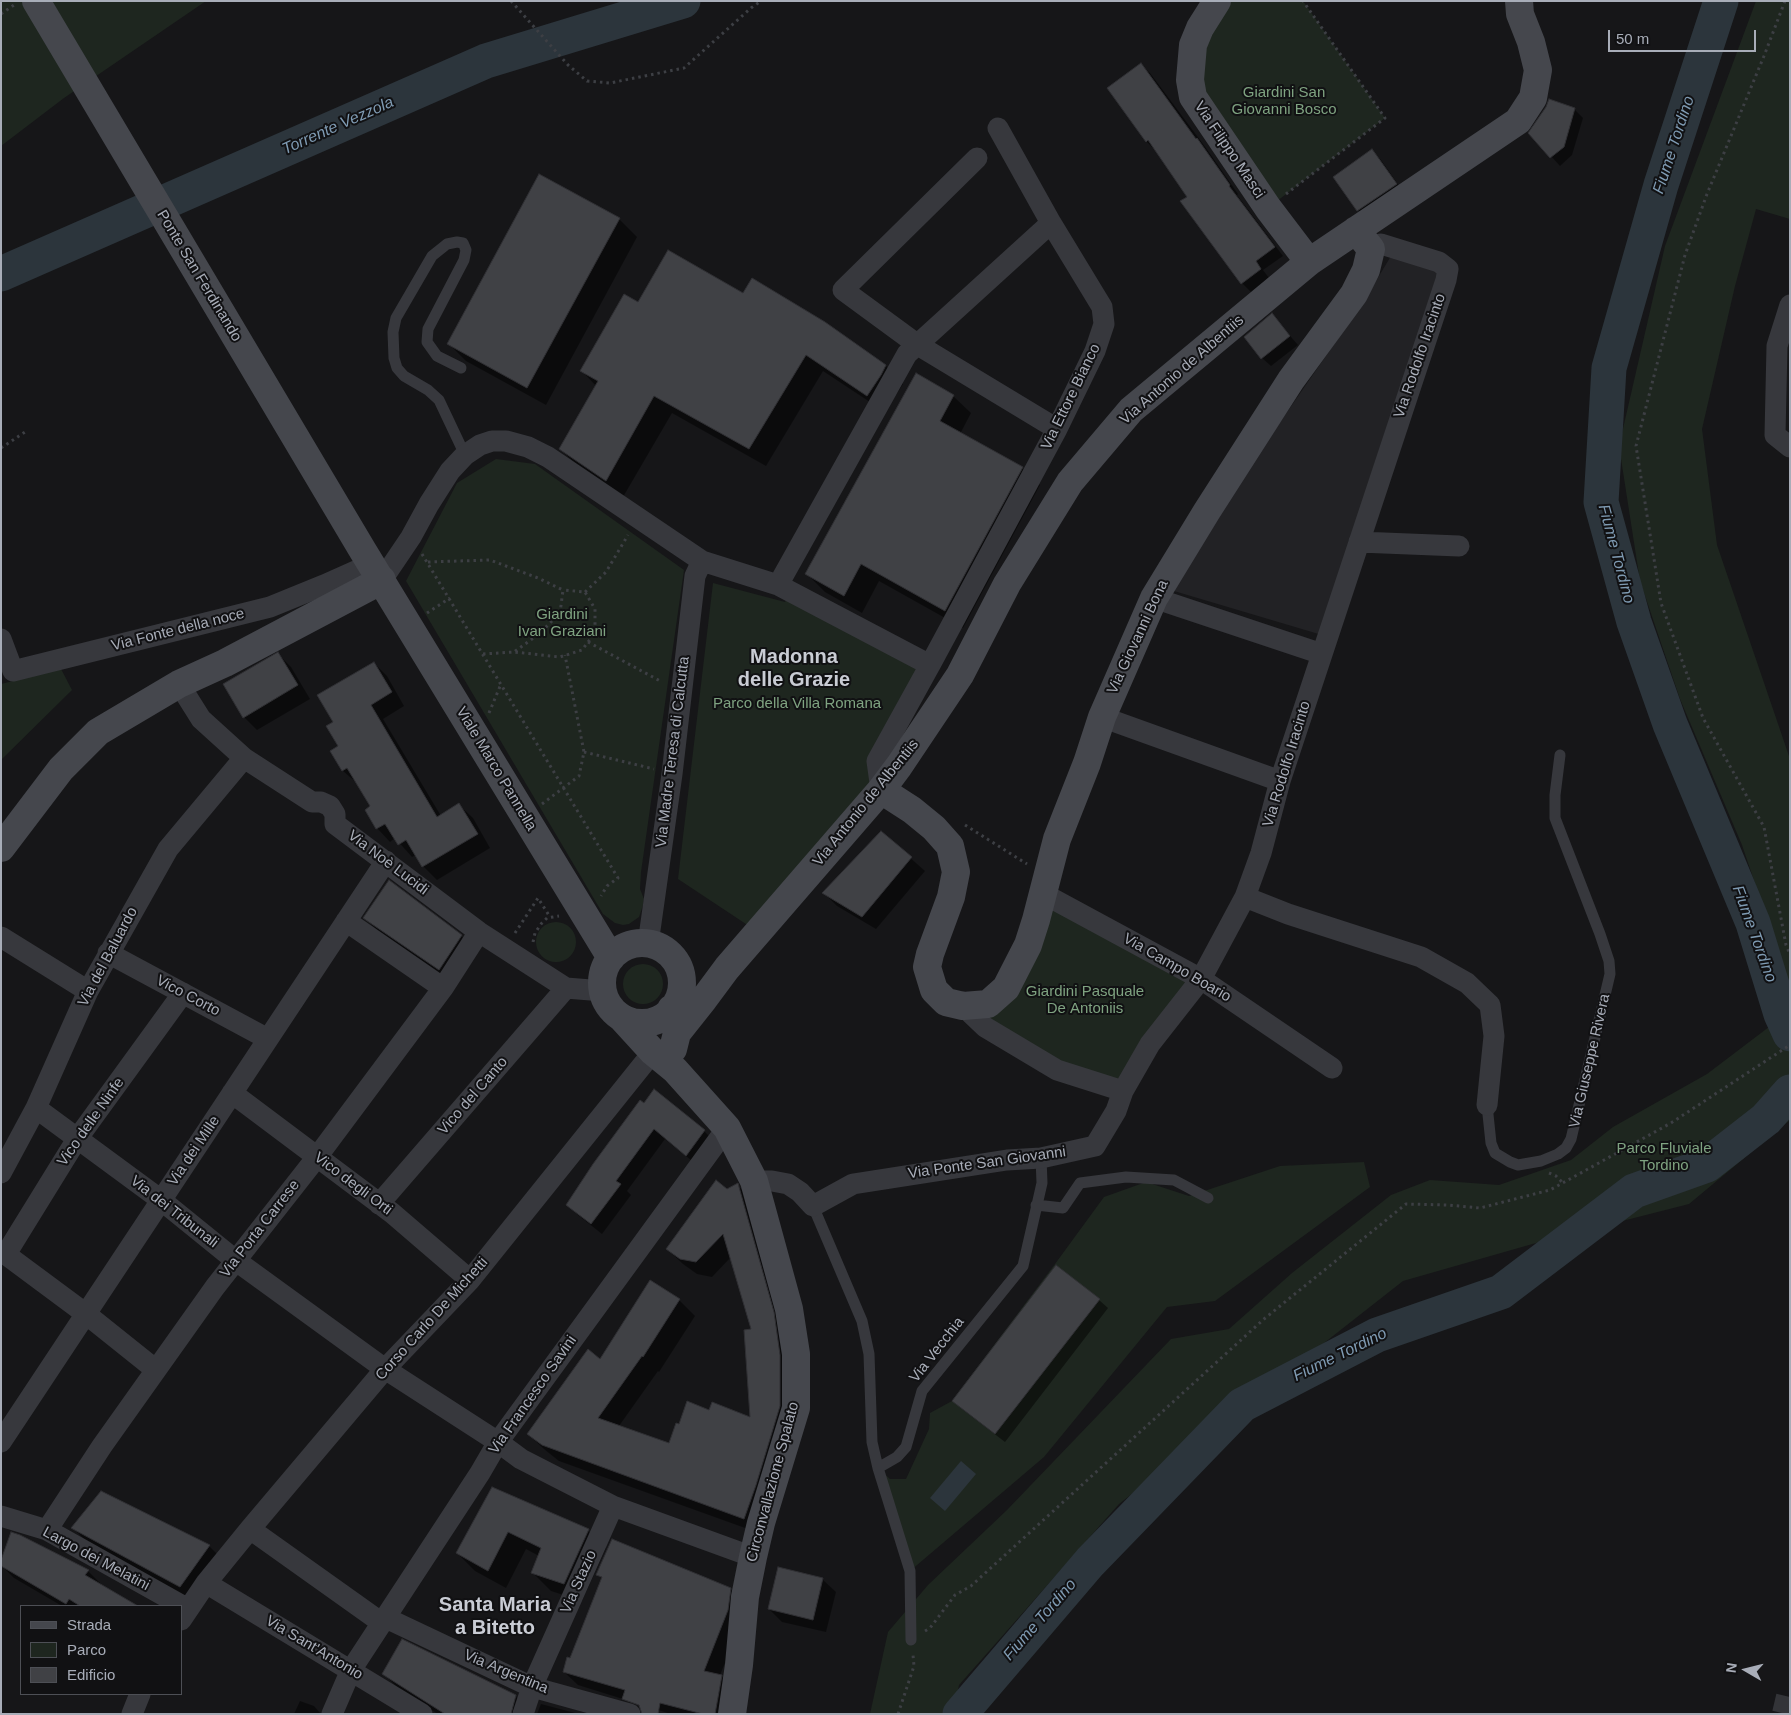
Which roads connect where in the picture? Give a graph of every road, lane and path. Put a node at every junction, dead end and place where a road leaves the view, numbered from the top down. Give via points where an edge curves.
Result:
1 (18, 1) edge
2 (36, 1) edge
3 (511, 1) edge
4 (761, 1) edge
5 (1217, 1) edge
6 (1303, 1) edge
7 (1519, 1) edge
8 (1785, 1) edge
9 (1, 14) edge
10 (998, 128) dead end
11 (977, 158) dead end
12 (1268, 208) junction
13 (1051, 223) junction
14 (1364, 240) junction
15 (1309, 262) junction
16 (1790, 305) edge
17 (918, 345) junction
18 (461, 368) dead end
19 (1057, 429) junction
20 (28, 430) dead end
21 (1790, 447) edge
22 (1, 448) edge
23 (465, 455) junction
24 (639, 518) junction
25 (411, 537) junction
26 (1360, 542) junction
27 (1459, 546) dead end
28 (702, 561) junction
29 (428, 562) junction
30 (372, 565) junction
31 (778, 584) junction
32 (563, 590) junction
33 (584, 592) junction
34 (450, 598) junction
35 (1154, 598) junction
36 (426, 614) dead end
37 (1, 639) edge
38 (588, 642) junction
39 (514, 652) junction
40 (483, 654) junction
41 (1322, 654) junction
42 (565, 655) junction
43 (930, 665) junction
44 (179, 684) junction
45 (501, 684) junction
46 (680, 692) junction
47 (1102, 717) junction
48 (487, 718) dead end
49 (584, 752) junction
50 (1560, 755) dead end
51 (244, 758) junction
52 (672, 774) junction
53 (1280, 781) junction
54 (564, 789) junction
55 (881, 790) junction
56 (539, 806) dead end
57 (958, 821) dead end
58 (1, 848) edge
59 (386, 860) junction
60 (618, 878) dead end
61 (1045, 884) junction
62 (1245, 897) junction
63 (346, 921) junction
64 (480, 932) junction
65 (1, 937) edge
66 (648, 944) junction
67 (505, 948) junction
68 (535, 950) dead end
69 (108, 953) junction
70 (1790, 954) edge
71 (611, 958) junction
72 (727, 968) junction
73 (679, 969) junction
74 (1201, 979) junction
75 (443, 988) junction
76 (566, 988) junction
77 (88, 990) junction
78 (603, 991) junction
79 (183, 993) junction
80 (704, 999) junction
81 (964, 1006) junction
82 (666, 1013) junction
83 (621, 1017) junction
84 (268, 1039) junction
85 (1790, 1044) edge
86 (667, 1057) junction
87 (1332, 1068) dead end
88 (1123, 1091) junction
89 (232, 1093) junction
90 (1487, 1105) joint
91 (36, 1108) junction
92 (727, 1128) junction
93 (77, 1139) junction
94 (317, 1157) junction
95 (1042, 1158) junction
96 (1, 1173) edge
97 (754, 1181) junction
98 (1208, 1198) dead end
99 (161, 1200) junction
100 (379, 1204) junction
101 (1036, 1205) junction
102 (813, 1206) junction
103 (4, 1253) edge
104 (235, 1260) junction
105 (470, 1280) junction
106 (86, 1314) junction
107 (385, 1369) junction
108 (156, 1370) junction
109 (1, 1442) edge
110 (498, 1442) junction
111 (878, 1468) junction
112 (614, 1506) junction
113 (1, 1516) edge
114 (250, 1529) junction
115 (47, 1530) junction
116 (752, 1557) junction
117 (206, 1582) junction
118 (169, 1605) edge
119 (184, 1614) edge
120 (384, 1620) junction
121 (911, 1640) junction
122 (351, 1670) junction
123 (532, 1687) junction
124 (140, 1695) edge
125 (132, 1714) edge
126 (332, 1714) edge
127 (422, 1714) edge
128 (523, 1714) edge
129 (630, 1714) edge
130 (732, 1714) edge
131 (898, 1714) edge

1 - 9 path
2 - 30 main road, Ponte San Ferdinando
3 - 4 path via 568,65 587,81 610,83 684,68
5 - 12 main road, Via Filippo Masci via 1193,45 1190,80 1193,97
6 - 12 path via 1385,118
7 - 14 main road, Via Antonio de Albentiis via 1538,70 1532,98 1518,121
8 - 70 path via 1706,194 1685,255 1636,446 1661,604 1703,718 1764,827
10 - 13 street, Via Ettore Bianco
11 - 17 street via 843,290
12 - 15 main road, Via Filippo Masci
13 - 17 street
13 - 19 street, Via Ettore Bianco via 1102,307 1104,324 1095,351
14 - 15 main road, Via Antonio de Albentiis
14 - 26 street, Via Rodolfo Iracinto via 1439,262 1448,269
14 - 35 main road, Via Giovanni Bona via 1366,270 1354,294 1291,380
15 - 55 main road, Via Antonio de Albentiis via 1131,410 1070,482 1007,584 960,675
16 - 21 street via 1778,346 1775,435
17 - 19 street
17 - 31 street via 907,354
18 - 23 lane via 437,356 427,342 428,329 464,260 466,250 463,243 457,242 447,244 432,256 396,318 393,340 397,368 439,400
19 - 43 street, Via Ettore Bianco
20 - 22 path
23 - 24 street via 492,441 528,447
23 - 25 street via 450,471
24 - 28 street
24 - 33 path via 606,572
25 - 29 path
25 - 30 street
26 - 27 street
26 - 41 street, Via Rodolfo Iracinto
28 - 31 street
28 - 46 street, Via Madre Teresa di Calcutta via 696,576
29 - 32 path via 490,560
29 - 34 path
30 - 37 street, Via Fonte della noce via 270,607 13,671
30 - 44 main road via 225,663
30 - 71 main road, Viale Marco Pannella
31 - 43 street
32 - 33 path
32 - 39 path via 560,614
33 - 38 path via 595,609 595,634
34 - 36 path
34 - 40 path
35 - 41 street
35 - 47 main road, Via Giovanni Bona
38 - 42 path via 582,650
38 - 46 path
39 - 40 path
39 - 42 path
40 - 45 path
41 - 53 street, Via Rodolfo Iracinto
42 - 49 path
43 - 55 street, Via Ettore Bianco via 877,761
44 - 51 street, Via Noè Lucidi via 201,719
44 - 58 main road via 98,732 61,769
45 - 48 path
45 - 54 path
46 - 52 street, Via Madre Teresa di Calcutta
47 - 53 street
47 - 61 main road, Via Giovanni Bona via 1057,839
49 - 52 path
49 - 54 path via 579,776
50 - 90 lane, Via Giuseppe Rivera via 1555,818 1600,934 1610,974 1571,1139 1566,1148 1541,1161 1518,1165 1510,1162 1495,1153
51 - 59 street, Via Noè Lucidi via 312,802 333,802 335,824
51 - 69 street, Via del Baluardo via 168,849
52 - 66 street, Via Madre Teresa di Calcutta
53 - 62 street, Via Rodolfo Iracinto via 1261,853
54 - 56 path
54 - 60 path
55 - 72 main road, Via Antonio de Albentiis
55 - 81 main road via 912,810 950,846 955,882 927,967 934,990 946,1002
57 - 61 path
59 - 63 street, Via dei Mille
59 - 64 street, Via Noè Lucidi
61 - 74 street, Via Campo Boario
61 - 81 main road, Via Giovanni Bona via 1028,945 1006,988 988,1004
62 - 74 street, Via Rodolfo Iracinto
62 - 90 street, Via Giuseppe Rivera via 1421,957 1468,983 1490,1005 1494,1036
63 - 75 street
63 - 84 street, Via dei Mille
64 - 67 street, Via Noè Lucidi
64 - 75 street, Via Porta Carrese
65 - 77 street
66 - 71 main road via 628,946
66 - 73 main road via 664,950
67 - 68 path via 538,898 550,917 535,933
67 - 76 street, Via Noè Lucidi
69 - 77 street, Via del Baluardo
69 - 79 street, Vico Corto
71 - 78 main road via 603,973
72 - 73 main road via 704,975
72 - 80 main road, Via Antonio de Albentiis
73 - 82 main road via 680,994
74 - 87 street, Via Campo Boario
74 - 88 street, Via Ponte San Giovanni via 1150,1044
75 - 94 street, Via Porta Carrese
76 - 78 street, Via Noè Lucidi
76 - 100 street, Vico del Canto
77 - 91 street, Via del Baluardo
78 - 83 main road via 609,1006
79 - 84 street, Vico Corto
79 - 93 street, Vico delle Ninfe
80 - 82 main road
80 - 86 main road, Via Antonio de Albentiis via 677,1033
81 - 88 street via 985,1027 1057,1070
82 - 83 main road via 641,1023
82 - 86 main road, Circonvallazione Spalato
83 - 86 main road, Circonvallazione Spalato
84 - 89 street, Via dei Mille
85 - 121 path via 1671,1123 1550,1190 1480,1208 1406,1204 1264,1319 971,1586 955,1595 930,1628
86 - 92 main road, Circonvallazione Spalato
86 - 105 street, Corso Carlo De Michetti
88 - 95 street, Via Ponte San Giovanni via 1116,1110 1094,1146
89 - 94 street, Vico degli Orti
89 - 99 street, Via dei Mille
91 - 93 street, Via dei Tribunali
91 - 96 street, Via del Baluardo
92 - 97 main road, Circonvallazione Spalato
92 - 110 street, Via Francesco Savini
93 - 99 street, Via dei Tribunali
93 - 103 street, Vico delle Ninfe
94 - 100 street, Vico degli Orti
94 - 104 street, Via Porta Carrese
95 - 101 lane, Via Vecchia via 1042,1183
95 - 102 street, Via Ponte San Giovanni via 1007,1160 853,1184
97 - 102 street via 788,1184
97 - 116 main road, Circonvallazione Spalato via 789,1309 796,1354 796,1408
98 - 101 lane via 1174,1180 1126,1177 1080,1182 1063,1208
99 - 104 street, Via dei Tribunali
99 - 106 street, Via dei Mille
100 - 105 street, Vico degli Orti
101 - 111 lane, Via Vecchia via 1023,1266 922,1391 906,1447 898,1457
102 - 111 lane via 862,1321 869,1354 872,1442
103 - 106 street
104 - 107 street, Via dei Tribunali
104 - 108 street, Via Porta Carrese
105 - 107 street, Corso Carlo De Michetti
106 - 108 street
106 - 109 street, Via dei Mille
107 - 110 street, Via dei Tribunali
107 - 114 street, Corso Carlo De Michetti
108 - 115 street, Via Porta Carrese
110 - 112 street, Via dei Tribunali via 521,1459
110 - 120 street, Via Francesco Savini
111 - 121 lane via 910,1571
112 - 116 street, Via dei Tribunali
112 - 123 street, Via Stazio
113 - 115 street, Largo dei Melatini
114 - 117 street, Corso Carlo De Michetti
114 - 120 street, Via Argentina
115 - 118 street, Largo dei Melatini
116 - 130 main road, Circonvallazione Spalato
117 - 119 street, Corso Carlo De Michetti
117 - 122 street, Via Sant'Antonio
120 - 122 street, Via Francesco Savini
120 - 123 street, Via Argentina
121 - 131 path via 914,1666
122 - 126 street, Via Francesco Savini
122 - 127 street, Via Sant'Antonio
123 - 128 street, Via Stazio
123 - 129 street, Via Argentina
124 - 125 street

